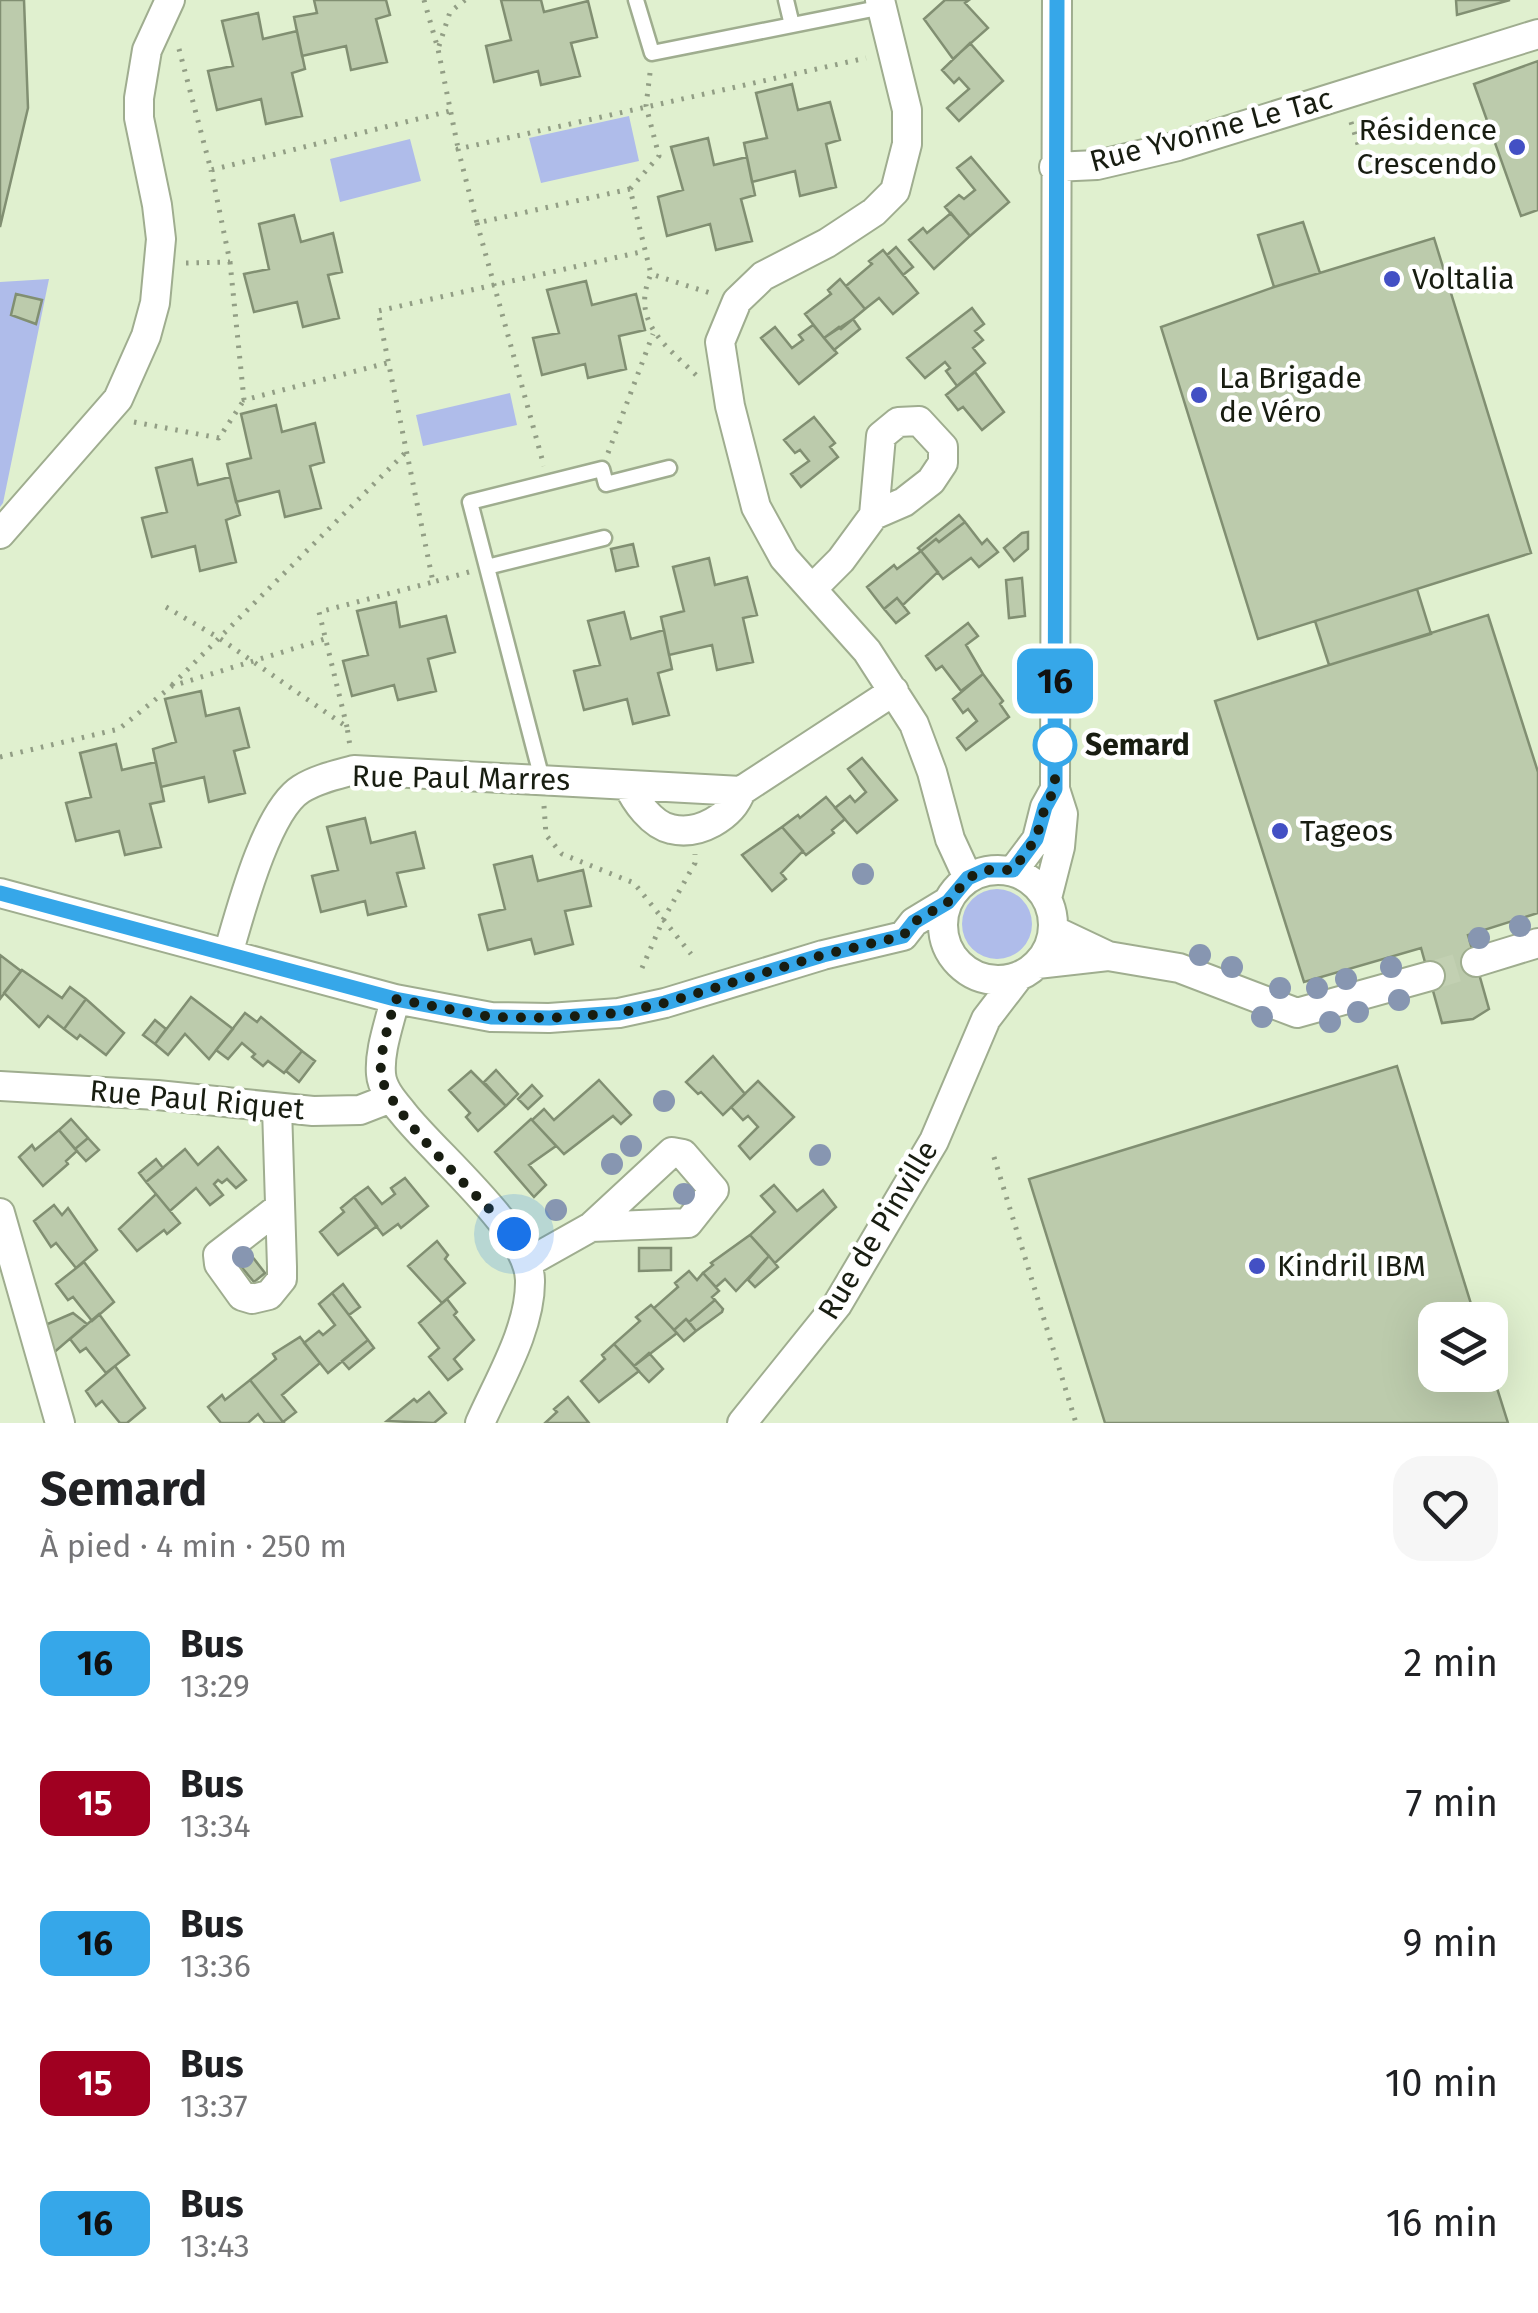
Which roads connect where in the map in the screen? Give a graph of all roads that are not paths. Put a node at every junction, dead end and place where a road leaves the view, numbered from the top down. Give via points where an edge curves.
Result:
1 (636, 0) edge
2 (786, 0) edge
3 (1057, 0) edge
4 (882, 3) edge
5 (160, 21) edge
6 (792, 25) junction
7 (1538, 34) edge
8 (1054, 167) junction
9 (669, 468) dead end
10 (874, 515) dead end
11 (0, 534) edge
12 (604, 538) dead end
13 (487, 568) junction
14 (812, 589) junction
15 (894, 692) junction
16 (542, 780) junction
17 (628, 784) junction
18 (1055, 789) junction
19 (741, 791) junction
20 (1013, 870) junction
21 (968, 878) junction
22 (0, 893) edge
23 (1047, 898) junction
24 (948, 902) junction
25 (1054, 930) junction
26 (903, 936) junction
27 (1538, 943) edge
28 (948, 950) junction
29 (228, 954) junction
30 (1108, 956) junction
31 (1476, 962) tunnel mouth
32 (1028, 970) junction
33 (980, 976) junction
34 (1430, 976) tunnel mouth
35 (395, 999) junction
36 (986, 1019) junction
37 (0, 1086) edge
38 (391, 1098) junction
39 (277, 1108) junction
40 (280, 1207) dead end
41 (0, 1213) edge
42 (591, 1227) dead end
43 (7, 1262) edge
44 (528, 1262) junction
45 (60, 1423) edge
46 (480, 1423) edge
47 (742, 1423) edge

1 - 6 lane via 652,53
2 - 6 lane
3 - 8 street
4 - 6 lane
4 - 14 street via 908,110 895,191 827,244 763,276 737,302 720,342 756,507 772,541
5 - 11 street via 141,77 140,118 158,204 155,303 118,399
7 - 8 street, Rue Yvonne Le Tac via 1149,153
8 - 18 street
9 - 13 lane via 606,484 602,469 470,502
10 - 14 street
12 - 13 lane
13 - 16 lane
14 - 15 street
15 - 19 street
15 - 21 street via 914,724
16 - 17 street, Rue Paul Marres
16 - 29 street, Rue Paul Marres via 354,770 303,788 270,827
17 - 19 street, Rue Paul Marres
17 - 19 street via 667,829 695,829 719,819
18 - 20 street via 1036,839
18 - 23 street via 1064,814
20 - 21 street
20 - 23 street
21 - 24 street
22 - 29 street
23 - 25 street
24 - 26 street
24 - 28 street
25 - 30 street
25 - 32 street via 1045,955
26 - 28 street
26 - 35 street via 619,1013 491,1017
27 - 31 street
28 - 33 street
29 - 35 street
30 - 32 street
30 - 34 street via 1180,968 1297,1013
32 - 33 street via 993,980
32 - 36 street, Rue de Pinville
33 - 36 street
35 - 38 street via 381,1073
36 - 47 street, Rue de Pinville via 934,1142 895,1210 837,1305
37 - 39 street, Rue Paul Riquet
38 - 39 street, Rue Paul Riquet via 360,1110
38 - 44 street via 514,1234
39 - 40 street
41 - 43 street
42 - 44 street
43 - 45 street
44 - 46 street via 524,1318

